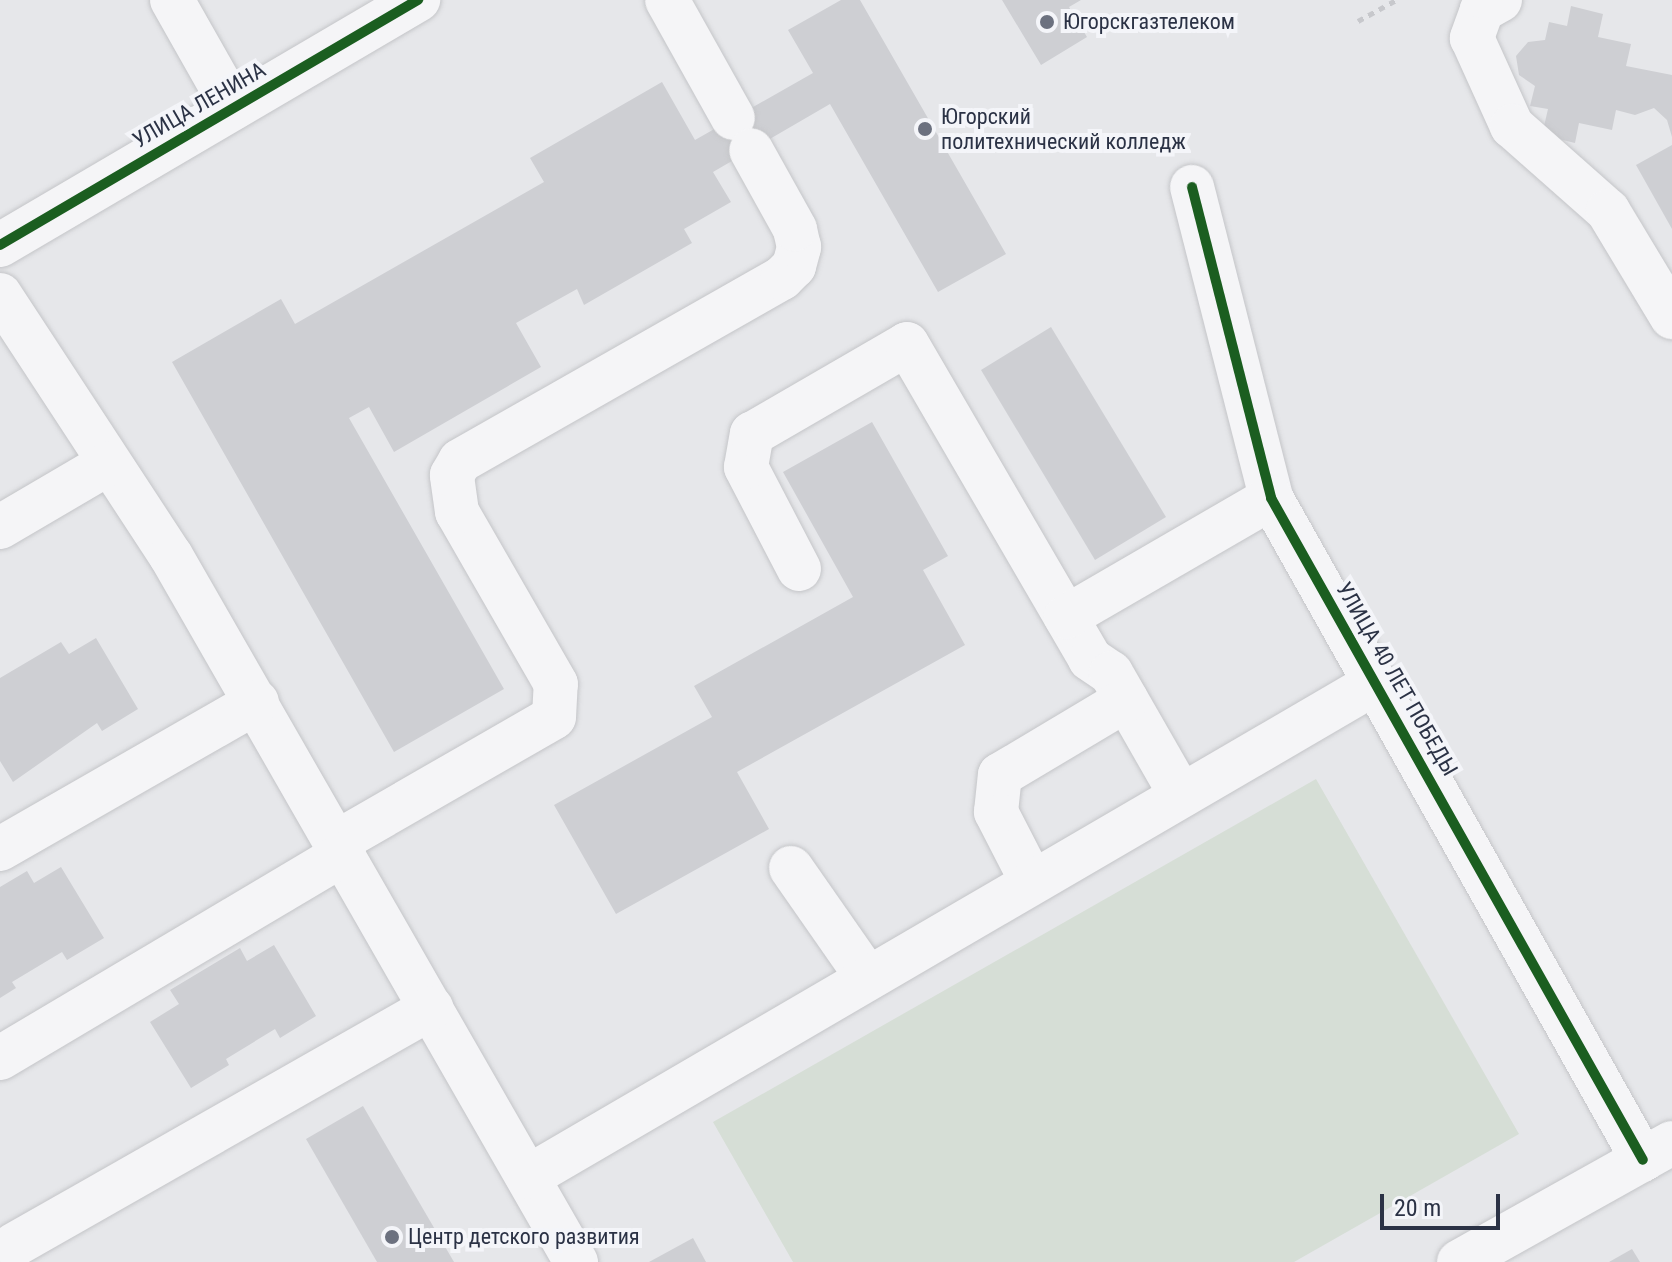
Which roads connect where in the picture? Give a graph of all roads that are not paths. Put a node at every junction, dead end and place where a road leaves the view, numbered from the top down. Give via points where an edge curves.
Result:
1 (172, 0) edge
2 (418, 0) edge
3 (667, 0) edge
4 (1500, 0) edge
5 (233, 108) junction
6 (1192, 187) dead end
7 (0, 245) edge
8 (0, 295) edge
9 (1672, 317) edge
10 (109, 463) junction
11 (1271, 498) junction
12 (0, 527) edge
13 (799, 569) dead end
14 (1066, 617) junction
15 (1375, 683) junction
16 (1126, 700) junction
17 (257, 702) junction
18 (1181, 795) junction
19 (340, 848) junction
20 (0, 849) edge
21 (791, 868) dead end
22 (1032, 882) junction
23 (867, 977) junction
24 (431, 1008) junction
25 (0, 1058) edge
26 (1657, 1152) edge
27 (528, 1177) junction
28 (13, 1242) edge
29 (576, 1262) edge
30 (1459, 1262) edge

1 - 5 street
2 - 5 street, УЛИЦА ЛЕНИНА
3 - 19 street via 795,229 799,247 794,266 782,278 460,461 452,475 457,512 556,684 554,717
4 - 9 street via 1482,10 1472,38 1512,126 1608,211
5 - 7 street, УЛИЦА ЛЕНИНА
6 - 11 street, УЛИЦА 40 ЛЕТ ПОБЕДЫ
8 - 10 street
10 - 12 street
10 - 17 street
11 - 14 street
11 - 15 street, УЛИЦА 40 ЛЕТ ПОБЕДЫ
13 - 14 street via 746,467 752,434 907,344
14 - 16 street via 1090,659 1111,673
15 - 18 street
15 - 26 street, УЛИЦА 40 ЛЕТ ПОБЕДЫ
16 - 18 street
16 - 22 street via 1000,775 996,812
17 - 19 street
17 - 20 street
18 - 22 street
19 - 24 street
19 - 25 street
21 - 23 street
22 - 23 street
23 - 27 street
24 - 27 street
24 - 28 street
26 - 30 street
27 - 29 street

